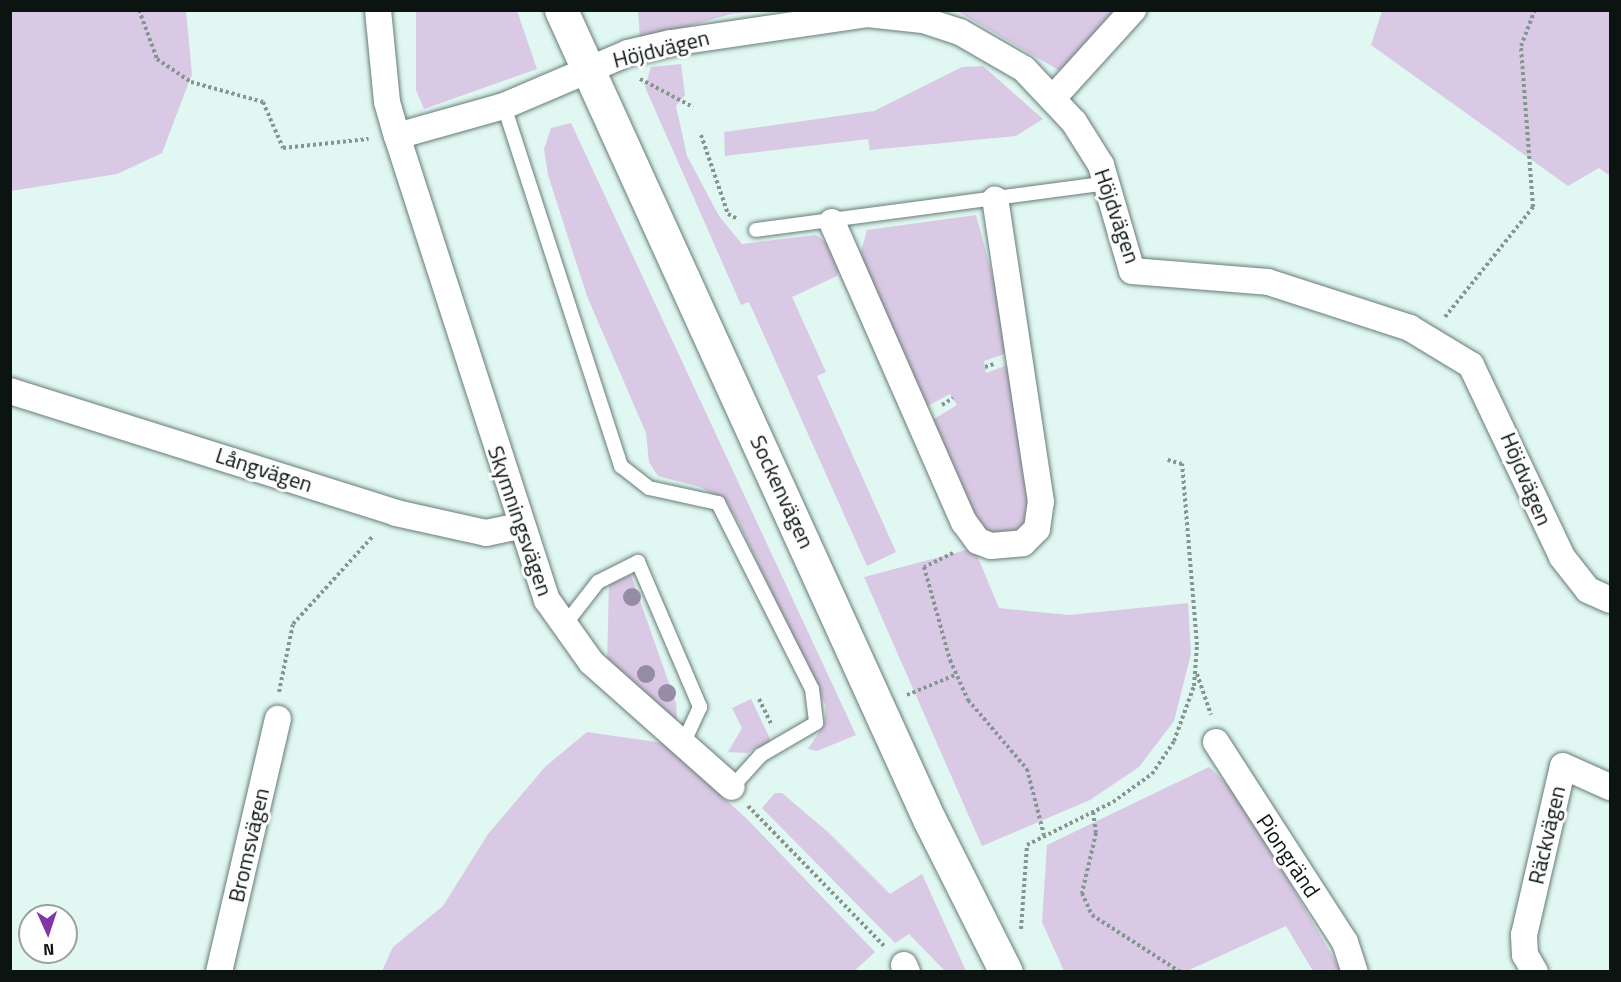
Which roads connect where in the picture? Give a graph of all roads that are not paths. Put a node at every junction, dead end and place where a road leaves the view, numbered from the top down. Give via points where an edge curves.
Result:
1 (378, 10) edge
2 (561, 10) edge
3 (1133, 10) edge
4 (587, 70) junction
5 (1054, 97) junction
6 (504, 106) junction
7 (396, 136) junction
8 (1108, 183) junction
9 (995, 199) junction
10 (832, 222) junction
11 (756, 230) road end
12 (10, 391) edge
13 (519, 526) junction
14 (1611, 600) edge
15 (563, 627) junction
16 (278, 719) road end
17 (1216, 742) road end
18 (682, 744) junction
19 (732, 787) joint
20 (1611, 787) edge
21 (1527, 966) edge
22 (219, 972) edge
23 (1006, 972) edge
24 (1355, 972) edge

1 - 7 street, Skymningsvägen via 382,70
2 - 4 street, Sockenvägen
3 - 5 street
4 - 5 street, Höjdvägen via 628,53 750,28 897,15 960,32 994,49
4 - 6 street, Höjdvägen
4 - 23 street, Sockenvägen via 929,819
5 - 8 street, Höjdvägen
6 - 7 street, Höjdvägen
6 - 19 lane via 621,466 649,488 718,503 812,689 816,723 779,743
7 - 13 street, Skymningsvägen
8 - 9 lane
8 - 14 street, Höjdvägen via 1132,271 1268,282 1430,336 1471,365 1562,557 1588,590
9 - 10 lane
9 - 10 street via 1041,517 1023,543 999,546 978,541 964,522
10 - 11 lane
12 - 13 street, Långvägen via 396,513 486,533
13 - 15 street, Skymningsvägen
15 - 18 street, Skymningsvägen via 591,662
15 - 18 lane via 597,582 638,562 700,707
16 - 22 street, Bromsvägen
17 - 24 street, Piongränd via 1345,942
18 - 19 street, Skymningsvägen
20 - 21 street, Räckvägen via 1563,765 1524,935

